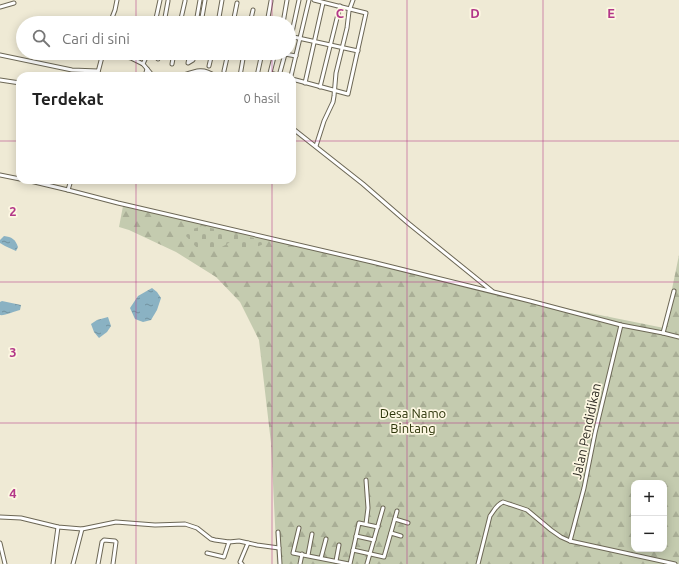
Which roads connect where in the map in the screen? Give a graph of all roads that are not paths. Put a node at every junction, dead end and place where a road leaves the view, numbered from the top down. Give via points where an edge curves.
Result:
1 (117, 0) edge
2 (160, 0) edge
3 (200, 0) edge
4 (205, 0) edge
5 (222, 0) edge
6 (271, 0) edge
7 (287, 0) edge
8 (298, 0) edge
9 (309, 0) edge
10 (314, 0) edge
11 (353, 0) edge
12 (168, 1) edge
13 (185, 1) edge
14 (14, 3) dead end
15 (237, 3) dead end
16 (323, 3) junction
17 (340, 6) junction
18 (0, 7) edge
19 (252, 10) dead end
20 (350, 10) junction
21 (113, 16) edge
22 (157, 16) edge
23 (165, 16) edge
24 (182, 16) edge
25 (197, 16) edge
26 (202, 16) edge
27 (219, 16) edge
28 (234, 16) edge
29 (251, 16) edge
30 (268, 16) edge
31 (284, 16) edge
32 (295, 16) edge
33 (296, 38) edge
34 (300, 39) junction
35 (314, 42) junction
36 (330, 45) junction
37 (343, 48) junction
38 (358, 51) junction
39 (0, 55) edge
40 (296, 56) edge
41 (16, 58) edge
42 (24, 60) edge
43 (101, 60) edge
44 (135, 60) edge
45 (145, 60) edge
46 (173, 60) edge
47 (210, 60) edge
48 (226, 60) edge
49 (243, 60) edge
50 (260, 60) edge
51 (273, 60) edge
52 (283, 60) edge
53 (295, 60) edge
54 (144, 64) junction
55 (172, 64) dead end
56 (209, 66) dead end
57 (147, 69) junction
58 (98, 71) joint
59 (224, 71) dead end
60 (146, 72) edge
61 (150, 72) edge
62 (191, 72) edge
63 (208, 72) edge
64 (241, 72) edge
65 (258, 72) edge
66 (270, 72) edge
67 (281, 72) edge
68 (292, 72) edge
69 (0, 80) edge
70 (296, 80) edge
71 (16, 82) edge
72 (305, 83) junction
73 (320, 87) junction
74 (334, 90) junction
75 (296, 131) edge
76 (316, 146) junction
77 (0, 175) edge
78 (16, 178) edge
79 (43, 184) edge
80 (69, 184) edge
81 (68, 190) junction
82 (493, 291) junction
83 (674, 291) dead end
84 (621, 326) junction
85 (663, 333) junction
86 (679, 337) edge
87 (366, 480) dead end
88 (383, 508) dead end
89 (397, 511) dead end
90 (0, 516) edge
91 (395, 519) junction
92 (408, 522) dead end
93 (366, 524) junction
94 (378, 526) junction
95 (58, 527) junction
96 (299, 528) dead end
97 (82, 529) junction
98 (278, 532) dead end
99 (391, 533) junction
100 (312, 534) dead end
101 (356, 536) junction
102 (401, 536) dead end
103 (326, 539) dead end
104 (374, 540) junction
105 (570, 541) junction
106 (229, 542) junction
107 (0, 543) edge
108 (248, 543) junction
109 (339, 545) dead end
110 (279, 548) junction
111 (353, 550) junction
112 (207, 553) dead end
113 (302, 554) junction
114 (370, 554) junction
115 (308, 556) junction
116 (321, 558) junction
117 (336, 561) junction
118 (5, 564) edge
119 (53, 564) edge
120 (73, 564) edge
121 (98, 564) edge
122 (113, 564) edge
123 (242, 564) edge
124 (280, 564) edge
125 (300, 564) edge
126 (349, 564) edge
127 (367, 564) edge
128 (478, 564) edge
129 (675, 564) edge

1 - 21 street
2 - 22 street
3 - 25 street
4 - 26 street
5 - 27 street
6 - 30 street
7 - 31 street
8 - 32 street
9 - 34 street
10 - 16 street
11 - 20 street
12 - 23 street
13 - 24 street
14 - 18 street
15 - 28 street
16 - 17 street
16 - 35 street
17 - 20 street
17 - 36 street
19 - 29 street
20 - 37 street
20 - 38 street via 366,13
33 - 34 street
34 - 35 street
34 - 40 street
35 - 36 street
35 - 72 street
36 - 37 street
36 - 73 street
37 - 38 street
37 - 74 street
38 - 74 street via 348,94
39 - 41 street
42 - 58 street via 72,70
43 - 58 street
44 - 54 street
45 - 54 street
46 - 55 street
47 - 56 street
48 - 59 street
49 - 64 street
50 - 65 street
51 - 66 street
52 - 67 street
53 - 68 street
54 - 57 street
57 - 60 street
57 - 61 street
62 - 63 street
69 - 71 street
70 - 72 street
72 - 73 street
73 - 74 street
74 - 76 street via 333,102
75 - 76 street
76 - 82 street
77 - 78 street
79 - 81 street
80 - 81 street
81 - 82 street
82 - 84 street
83 - 85 street
84 - 85 street
84 - 105 street, Jalan Pendidikan
85 - 86 street
87 - 93 street
88 - 94 street
89 - 91 street
90 - 95 street
91 - 92 street
91 - 99 street
93 - 94 street
93 - 101 street via 359,523
94 - 104 street
95 - 97 street
95 - 119 street
96 - 113 street via 293,553
97 - 106 street via 116,522 186,524 201,530 211,538
97 - 120 street
98 - 110 street
99 - 102 street
99 - 114 street via 384,557
100 - 115 street
101 - 104 street
101 - 111 street
103 - 116 street
104 - 114 street
105 - 128 street via 551,530 527,510 502,502 490,516
105 - 129 street
106 - 108 street
106 - 112 street via 224,557
107 - 118 street
108 - 110 street
108 - 123 street via 240,563
109 - 117 street
110 - 124 street
111 - 114 street
111 - 126 street
113 - 115 street
113 - 125 street
114 - 127 street
115 - 116 street
116 - 117 street
117 - 126 street
121 - 122 street via 104,540 116,542

